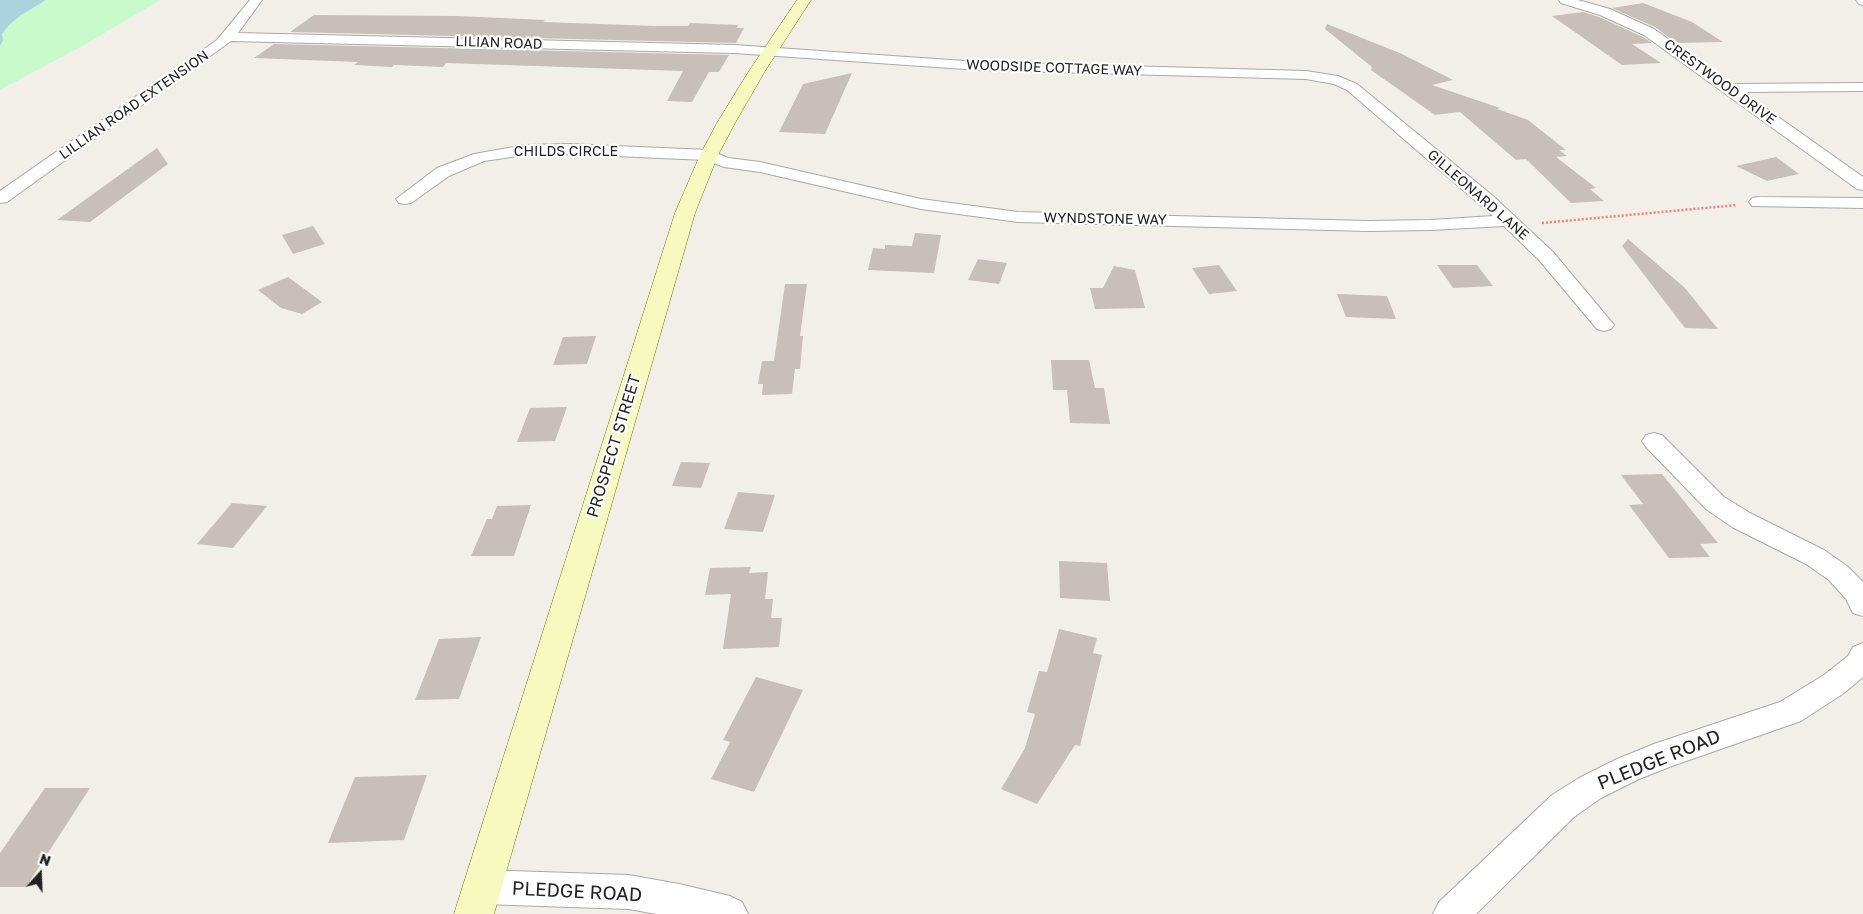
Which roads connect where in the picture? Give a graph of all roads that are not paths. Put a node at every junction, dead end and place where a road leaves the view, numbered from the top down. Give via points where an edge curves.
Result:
1 (256, 0) edge
2 (804, 0) edge
3 (1565, 0) edge
4 (229, 37) junction
5 (770, 51) junction
6 (1338, 80) joint
7 (1863, 87) edge
8 (1728, 88) junction
9 (709, 155) junction
10 (1863, 185) edge
11 (1, 198) dead end
12 (405, 199) dead end
13 (1758, 202) road end
14 (1863, 203) edge
15 (1511, 223) junction
16 (1604, 325) dead end
17 (1654, 441) dead end
18 (1863, 605) edge
19 (1863, 655) edge
20 (478, 901) edge
21 (730, 914) edge
22 (1451, 914) edge

1 - 4 street, LILLIAN ROAD EXTENSION
2 - 5 street, PROSPECT STREET
3 - 8 street, CRESTWOOD DRIVE via 1605,12 1649,32
4 - 5 street, LILIAN ROAD
4 - 11 street, LILLIAN ROAD EXTENSION
5 - 6 street, WOODSIDE COTTAGE WAY via 979,66 1306,75
5 - 9 street, PROSPECT STREET
6 - 15 street, GILLEONARD LANE via 1352,87
7 - 8 street
8 - 10 street, CRESTWOOD DRIVE
9 - 12 street, CHILDS CIRCLE via 563,149 501,152 443,172
9 - 15 street, WYNDSTONE WAY via 724,162 760,167 896,199 992,215 1376,226
9 - 20 street, PROSPECT STREET via 670,256
13 - 14 street
15 - 16 street, GILLEONARD LANE via 1566,278
17 - 18 street via 1715,503 1740,520 1816,557 1838,573
19 - 22 street, PLEDGE ROAD via 1858,664 1834,684 1790,712 1665,754 1590,788 1557,812
20 - 21 street, PLEDGE ROAD via 629,892

